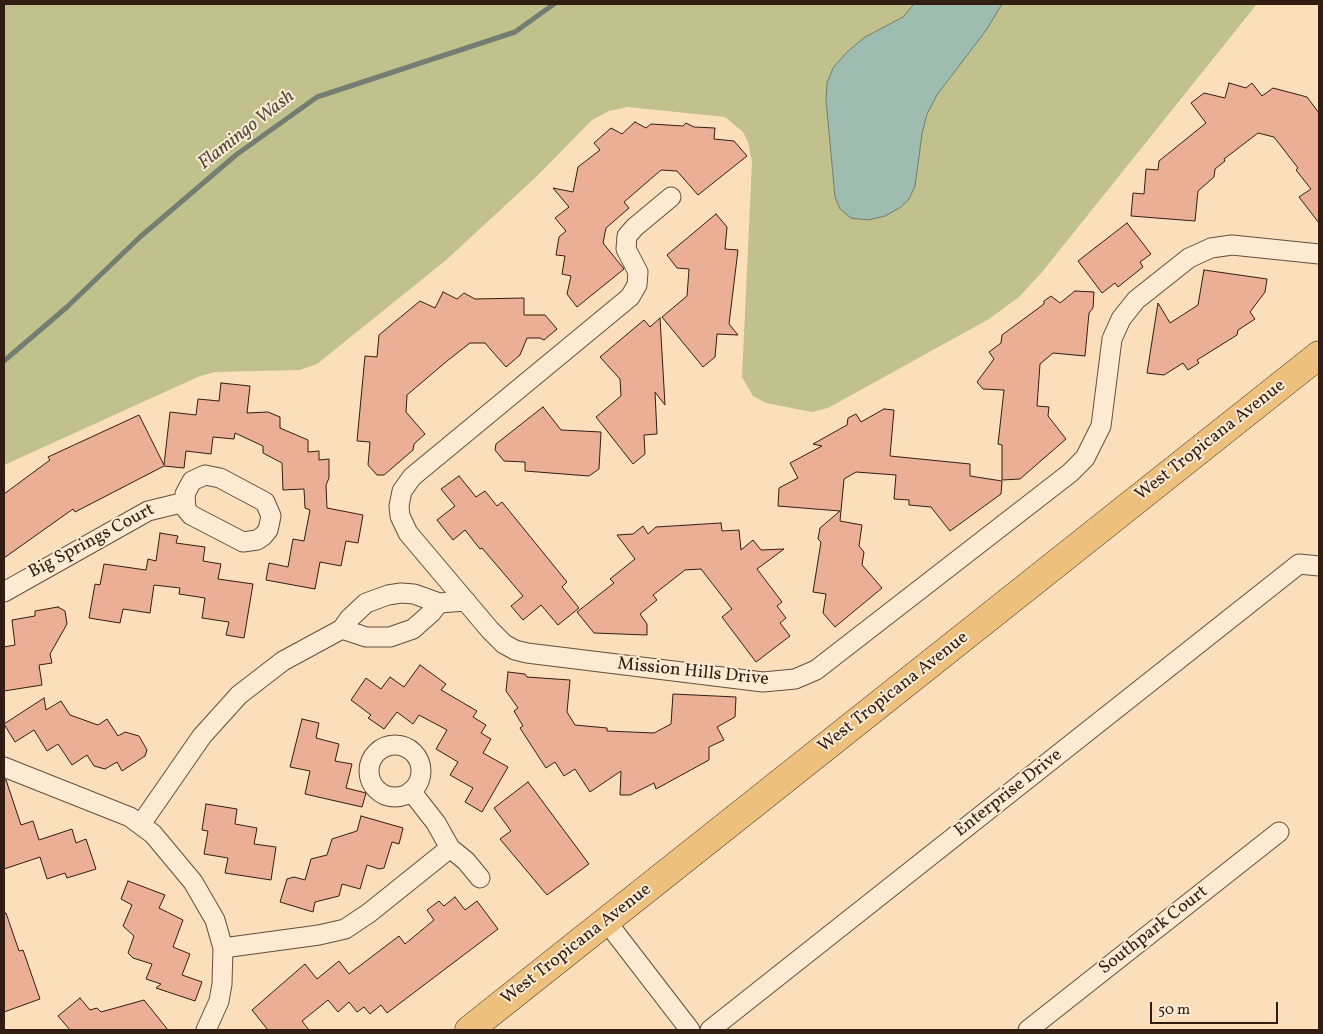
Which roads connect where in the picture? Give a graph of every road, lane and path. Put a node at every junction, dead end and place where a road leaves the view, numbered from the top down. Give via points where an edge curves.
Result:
1 (671, 197) dead end
2 (1319, 254) edge
3 (1319, 355) edge
4 (185, 502) junction
5 (1315, 565) edge
6 (4, 592) edge
7 (466, 601) junction
8 (439, 603) junction
9 (342, 629) junction
10 (4, 767) edge
11 (412, 791) dead end
12 (141, 824) junction
13 (1279, 832) dead end
14 (450, 848) junction
15 (480, 878) dead end
16 (606, 922) junction
17 (223, 948) junction
18 (206, 1030) edge
19 (469, 1030) edge
20 (690, 1030) edge
21 (710, 1030) edge
22 (1028, 1030) edge

1 - 7 street, Mission Hills Drive via 627,236 626,249 639,279 630,297 412,477 402,490 399,506 403,525
2 - 7 street, Mission Hills Drive via 1221,246 1200,252 1136,300 1116,330 1110,349 1101,426 1091,449 1078,466 825,665 806,675 780,682 763,682 528,654 496,638
3 - 16 main road, West Tropicana Avenue
4 - 4 street via 186,509 197,520 243,542 264,536 271,523 265,502 213,475 192,481 185,494
4 - 6 street, Big Springs Court via 148,511
5 - 21 street, Enterprise Drive via 1298,564
7 - 8 street
8 - 9 street via 418,625 390,637 366,638
8 - 9 street via 414,594 388,595 366,604 348,619
9 - 12 street via 283,661 239,695 202,736
10 - 12 street via 120,812
11 - 14 street
12 - 17 street via 202,894 216,920
13 - 22 street, Southpark Court
14 - 15 street
14 - 17 street via 369,913 345,928 319,936
16 - 19 main road, West Tropicana Avenue
16 - 20 street
17 - 18 street via 219,1001

